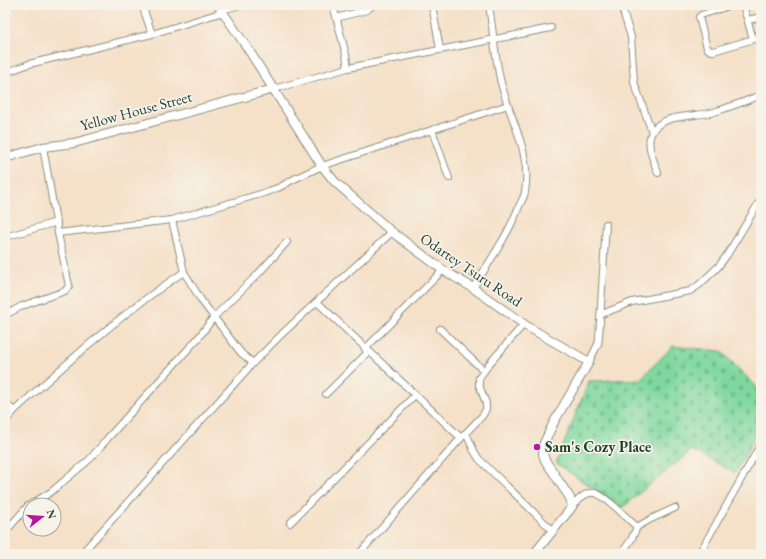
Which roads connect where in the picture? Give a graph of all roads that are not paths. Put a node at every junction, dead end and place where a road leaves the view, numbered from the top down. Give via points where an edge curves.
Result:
1 (142, 5) edge
2 (240, 5) edge
3 (333, 5) edge
4 (373, 5) edge
5 (432, 5) edge
6 (489, 5) edge
7 (621, 5) edge
8 (732, 5) edge
9 (743, 5) edge
10 (220, 9) edge
11 (761, 17) edge
12 (336, 18) junction
13 (748, 20) junction
14 (551, 28) dead end
15 (152, 34) junction
16 (761, 37) edge
17 (494, 39) junction
18 (753, 39) junction
19 (440, 49) junction
20 (348, 68) junction
21 (5, 73) edge
22 (274, 89) junction
23 (761, 95) edge
24 (508, 105) junction
25 (432, 130) junction
26 (652, 132) junction
27 (43, 147) junction
28 (5, 158) edge
29 (322, 166) junction
30 (658, 173) dead end
31 (449, 178) dead end
32 (761, 199) edge
33 (172, 220) junction
34 (57, 222) junction
35 (606, 224) dead end
36 (58, 232) junction
37 (392, 232) junction
38 (5, 237) edge
39 (287, 242) dead end
40 (443, 270) junction
41 (184, 272) junction
42 (473, 288) junction
43 (317, 302) junction
44 (602, 314) junction
45 (5, 315) edge
46 (214, 317) junction
47 (524, 324) junction
48 (440, 329) dead end
49 (367, 350) junction
50 (589, 362) junction
51 (253, 363) junction
52 (484, 371) junction
53 (326, 394) dead end
54 (415, 395) junction
55 (5, 403) edge
56 (14, 412) junction
57 (5, 422) edge
58 (463, 435) junction
59 (761, 444) edge
60 (572, 507) junction
61 (675, 508) dead end
62 (290, 523) dead end
63 (637, 528) junction
64 (552, 530) junction
65 (5, 532) edge
66 (364, 548) junction
67 (81, 554) edge
68 (359, 554) edge
69 (370, 554) edge
70 (534, 554) edge
71 (621, 554) edge
72 (699, 554) edge

1 - 15 street
2 - 10 street
3 - 12 street
4 - 12 street via 367,10
5 - 19 street
6 - 17 street
7 - 26 street via 631,37 634,82
8 - 18 street via 699,17 707,48 713,51
9 - 13 street
10 - 15 street
10 - 22 street, Odartey Tsuru Road
11 - 13 street
12 - 20 street
13 - 18 street
14 - 17 street
15 - 21 street via 30,64
16 - 18 street
17 - 19 street
17 - 24 street via 501,84
19 - 20 street
20 - 22 street
22 - 27 street, Yellow House Street via 74,143
22 - 29 street, Odartey Tsuru Road
23 - 26 street via 713,112 668,120
24 - 25 street
24 - 42 street via 526,164 525,193 514,218
25 - 29 street
25 - 31 street
26 - 30 street via 649,140 650,150
27 - 28 street, Yellow House Street
27 - 34 street
29 - 33 street via 264,193
29 - 37 street, Odartey Tsuru Road via 335,182
32 - 44 street via 728,255 699,285 690,291 632,302
33 - 36 street
33 - 41 street
34 - 36 street
34 - 38 street
35 - 44 street
36 - 45 street via 70,283 68,289
37 - 40 street, Odartey Tsuru Road
37 - 43 street
39 - 46 street
40 - 42 street, Odartey Tsuru Road
40 - 49 street
41 - 46 street
41 - 56 street via 92,341
42 - 47 street, Odartey Tsuru Road
43 - 49 street
43 - 51 street
44 - 50 street via 598,344
46 - 51 street via 241,353
46 - 65 street via 90,460 51,492 28,506
47 - 50 street, Odartey Tsuru Road
47 - 52 street
48 - 52 street
49 - 53 street
49 - 54 street
50 - 60 street via 544,443 545,460 570,498
51 - 67 street
52 - 58 street via 479,378 479,385 486,400 486,409
54 - 58 street
54 - 62 street
55 - 56 street
56 - 57 street
58 - 64 street via 480,459
58 - 66 street
59 - 72 street
60 - 63 street via 580,497 595,493
60 - 64 street
61 - 63 street
63 - 71 street
64 - 70 street
66 - 68 street
66 - 69 street

